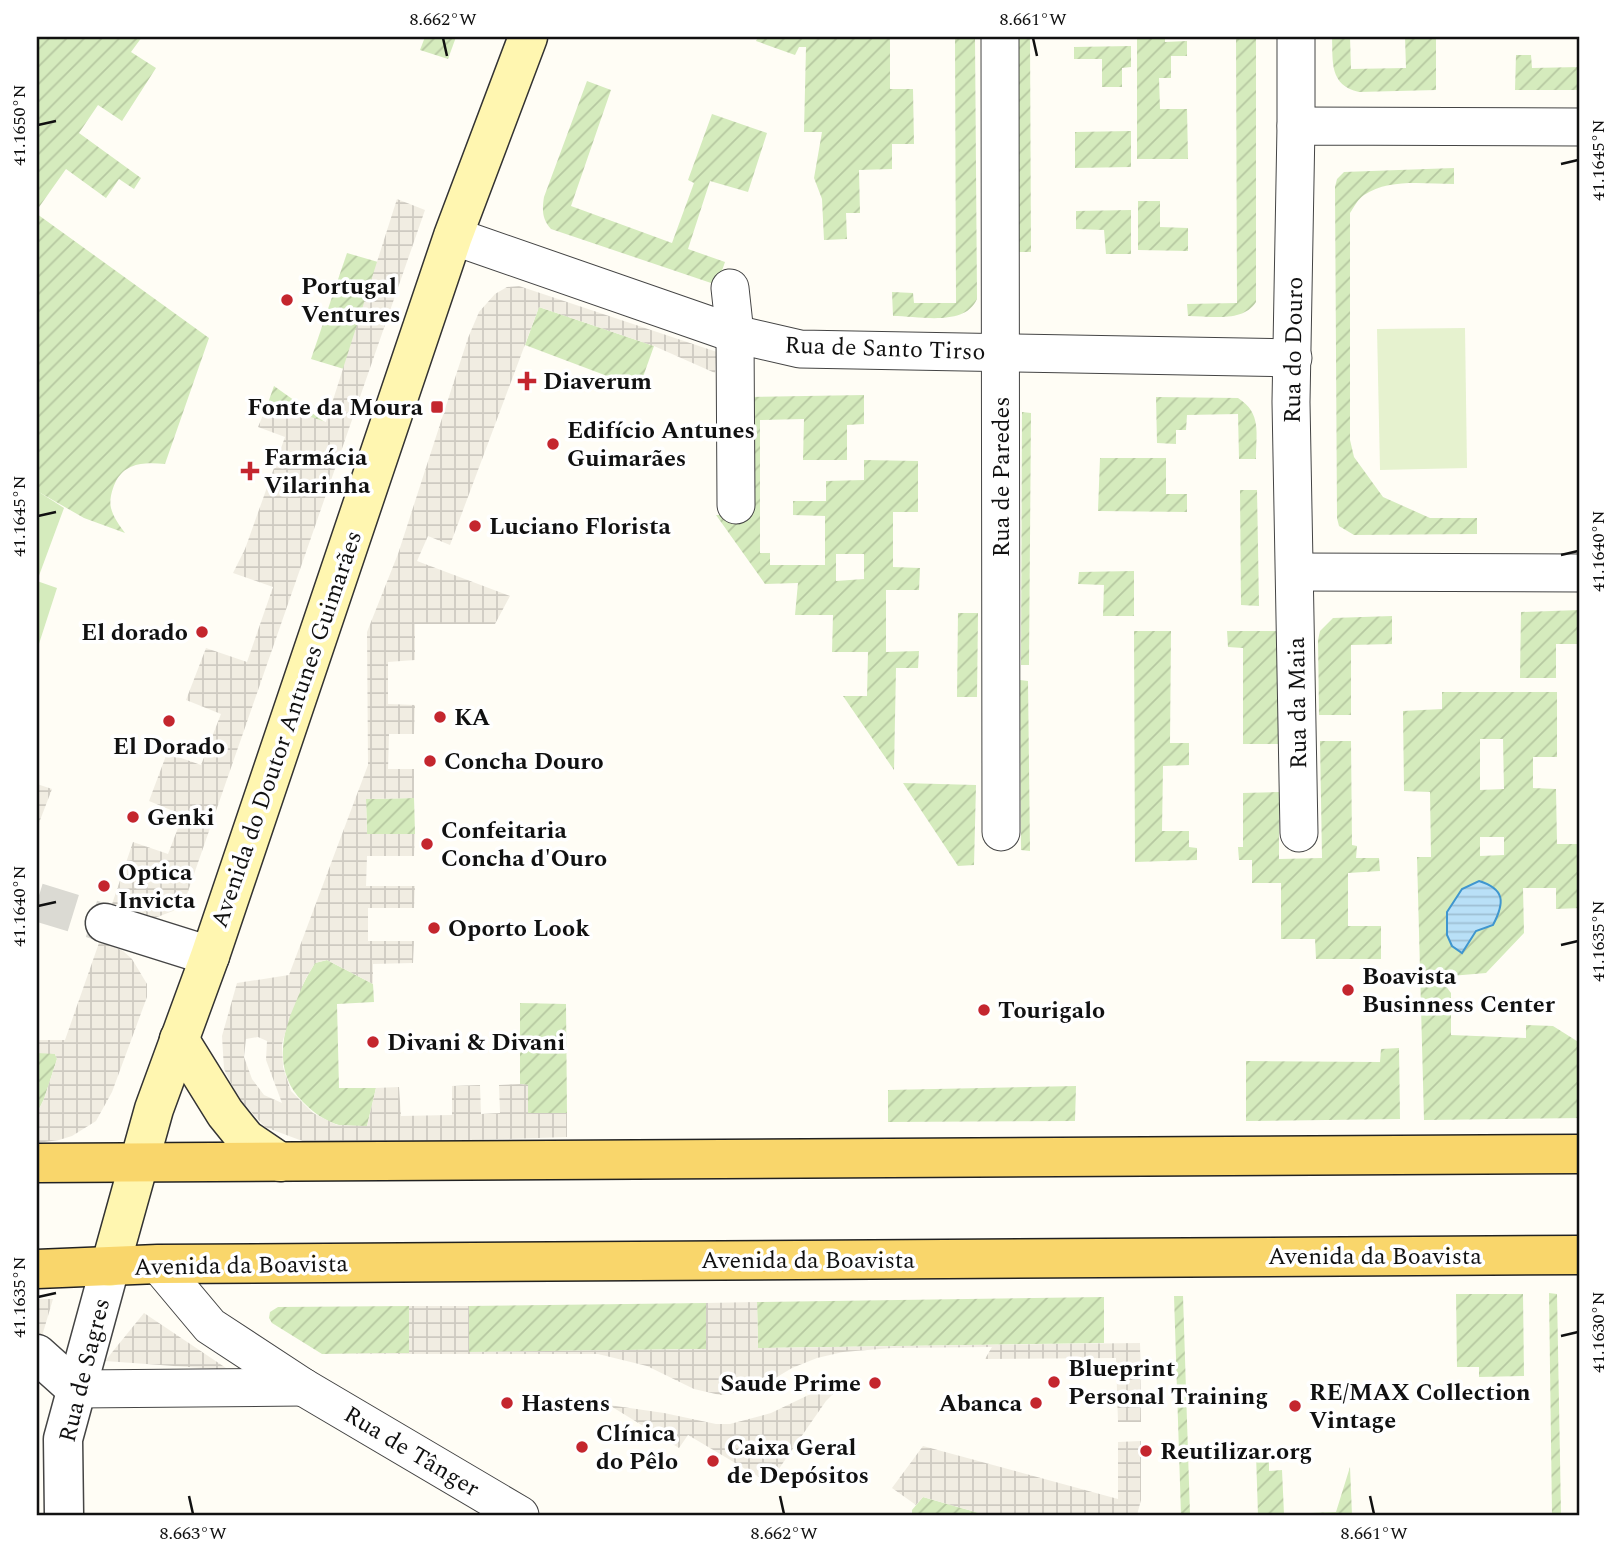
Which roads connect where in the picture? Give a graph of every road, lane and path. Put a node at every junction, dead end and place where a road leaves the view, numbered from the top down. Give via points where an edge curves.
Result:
1 (528, 37) edge
2 (1000, 37) edge
3 (1296, 37) edge
4 (1296, 126) junction
5 (1580, 127) edge
6 (453, 236) junction
7 (730, 288) dead end
8 (735, 334) junction
9 (1000, 351) junction
10 (1293, 358) junction
11 (736, 505) dead end
12 (1295, 572) junction
13 (1580, 573) edge
14 (1001, 832) dead end
15 (1299, 833) dead end
16 (106, 923) tunnel mouth
17 (210, 956) junction
18 (179, 1039) junction
19 (1580, 1154) edge
20 (280, 1162) junction
21 (37, 1163) edge
22 (138, 1163) junction
23 (1580, 1255) edge
24 (158, 1264) junction
25 (110, 1267) junction
26 (37, 1269) edge
27 (37, 1354) edge
28 (303, 1387) junction
29 (76, 1389) junction
30 (64, 1515) edge
31 (520, 1515) edge

1 - 6 main road, Avenida do Doutor Antunes Guimarães
2 - 9 street, Rua de Paredes
3 - 4 street, Rua do Douro
4 - 5 street
4 - 10 street, Rua do Douro
6 - 8 street, Rua de Santo Tirso
6 - 17 main road, Avenida do Doutor Antunes Guimarães
7 - 8 street
8 - 9 street, Rua de Santo Tirso via 800,349
8 - 11 street
9 - 10 street, Rua de Santo Tirso
9 - 14 street, Rua de Paredes
10 - 12 street, Rua do Douro
12 - 13 street
12 - 15 street, Rua da Maia
16 - 17 street
17 - 18 main road, Avenida do Doutor Antunes Guimarães
18 - 20 main road via 246,1139
18 - 22 main road, Avenida do Doutor Antunes Guimarães
19 - 20 main road
20 - 22 main road
21 - 22 main road
22 - 25 main road, Avenida do Doutor Antunes Guimarães
23 - 24 main road, Avenida da Boavista
24 - 25 main road, Avenida da Boavista
24 - 28 street, Rua de Tânger via 211,1326
25 - 26 main road, Avenida da Boavista
25 - 29 street, Rua de Sagres
27 - 29 street
28 - 29 street
28 - 31 street, Rua de Tânger
29 - 30 street, Rua de Sagres via 63,1439

